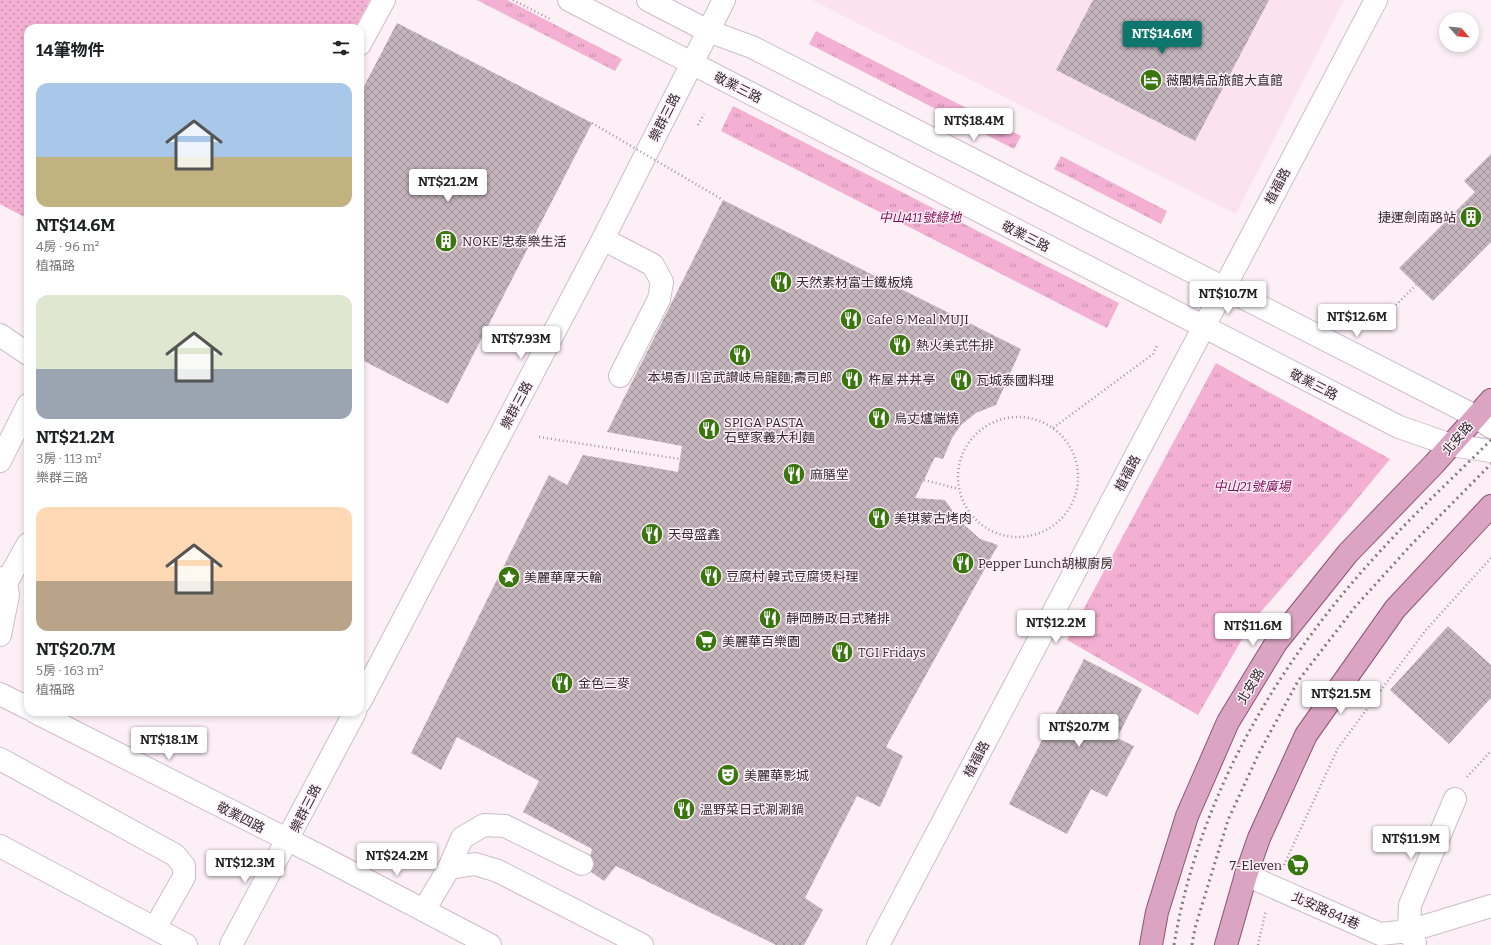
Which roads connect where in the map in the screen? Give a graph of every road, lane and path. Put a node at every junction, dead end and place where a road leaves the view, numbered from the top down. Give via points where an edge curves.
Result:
1 (384, 0) edge
2 (568, 0) edge
3 (648, 0) edge
4 (724, 0) edge
5 (1376, 0) edge
6 (708, 31) junction
7 (364, 37) edge
8 (692, 63) junction
9 (704, 114) dead end
10 (592, 123) dead end
11 (698, 124) dead end
12 (723, 200) dead end
13 (603, 239) junction
14 (1416, 285) dead end
15 (1223, 289) junction
16 (1376, 326) dead end
17 (1204, 327) junction
18 (0, 335) edge
19 (1157, 346) dead end
20 (24, 351) edge
21 (620, 376) dead end
22 (1491, 400) edge
23 (24, 414) edge
24 (1483, 422) edge
25 (1053, 428) junction
26 (539, 437) dead end
27 (1451, 445) junction
28 (1491, 451) edge
29 (680, 459) dead end
30 (0, 461) edge
31 (924, 480) dead end
32 (959, 489) junction
33 (1491, 506) edge
34 (24, 550) edge
35 (1491, 558) edge
36 (3, 580) edge
37 (0, 635) edge
38 (0, 694) edge
39 (364, 694) edge
40 (24, 706) edge
41 (43, 716) edge
42 (353, 716) edge
43 (1491, 751) edge
44 (0, 759) edge
45 (1455, 798) joint
46 (288, 840) junction
47 (0, 846) edge
48 (1279, 862) dead end
49 (582, 864) dead end
50 (449, 868) junction
51 (1246, 874) junction
52 (1275, 888) junction
53 (1491, 906) edge
54 (424, 910) junction
55 (155, 928) junction
56 (1413, 938) edge
57 (186, 945) edge
58 (231, 945) edge
59 (490, 945) edge
60 (642, 945) edge
61 (878, 945) edge
62 (1151, 945) edge
63 (1226, 945) edge
64 (1258, 945) edge

1 - 7 street
2 - 8 street, 敬業三路
3 - 6 street
4 - 6 street, 樂群三路
5 - 15 street, 植福路
6 - 8 street, 樂群三路
6 - 15 street via 752,47
8 - 13 street, 樂群三路
8 - 17 street, 敬業三路
9 - 11 path
10 - 12 path, bridge
13 - 21 street via 653,265 662,282 659,299
13 - 39 street, 樂群三路
14 - 16 path
15 - 17 street, 植福路
15 - 24 street
17 - 27 street, 敬業三路 via 1399,427
17 - 61 street, 植福路
18 - 20 street
19 - 25 path via 1153,354
22 - 24 main road, 北安路
23 - 30 street
24 - 27 main road, 北安路
25 - 32 path via 1035,419 1014,417 994,422 977,433 965,449 958,468
25 - 32 path via 1068,443 1075,460 1078,478 1077,496 1068,513 1053,525 1037,533 1018,537 998,534 980,524 967,508
26 - 29 path
27 - 28 street, 敬業三路
27 - 62 main road, 北安路 via 1348,553 1281,637 1228,722 1186,816 1157,912
31 - 32 path
33 - 51 main road via 1395,609 1306,735 1259,838
34 - 36 street
35 - 48 path via 1425,631 1338,748 1283,866
36 - 37 street via 8,595
38 - 40 street
41 - 46 street, 敬業四路
42 - 46 street, 樂群三路
43 - 45 path via 1464,781
44 - 55 street via 175,855 184,866 184,878
45 - 56 street via 1410,906
46 - 54 street, 敬業四路
46 - 58 street, 樂群三路
47 - 55 street
49 - 50 street via 506,826 484,825 462,838
50 - 54 street
50 - 60 street via 475,864 498,871
51 - 52 street, 北安路841巷
51 - 63 main road
52 - 56 street, 北安路841巷 via 1380,934
52 - 64 path via 1265,912
53 - 56 street, 北安路841巷
54 - 59 street, 敬業四路
55 - 57 street

